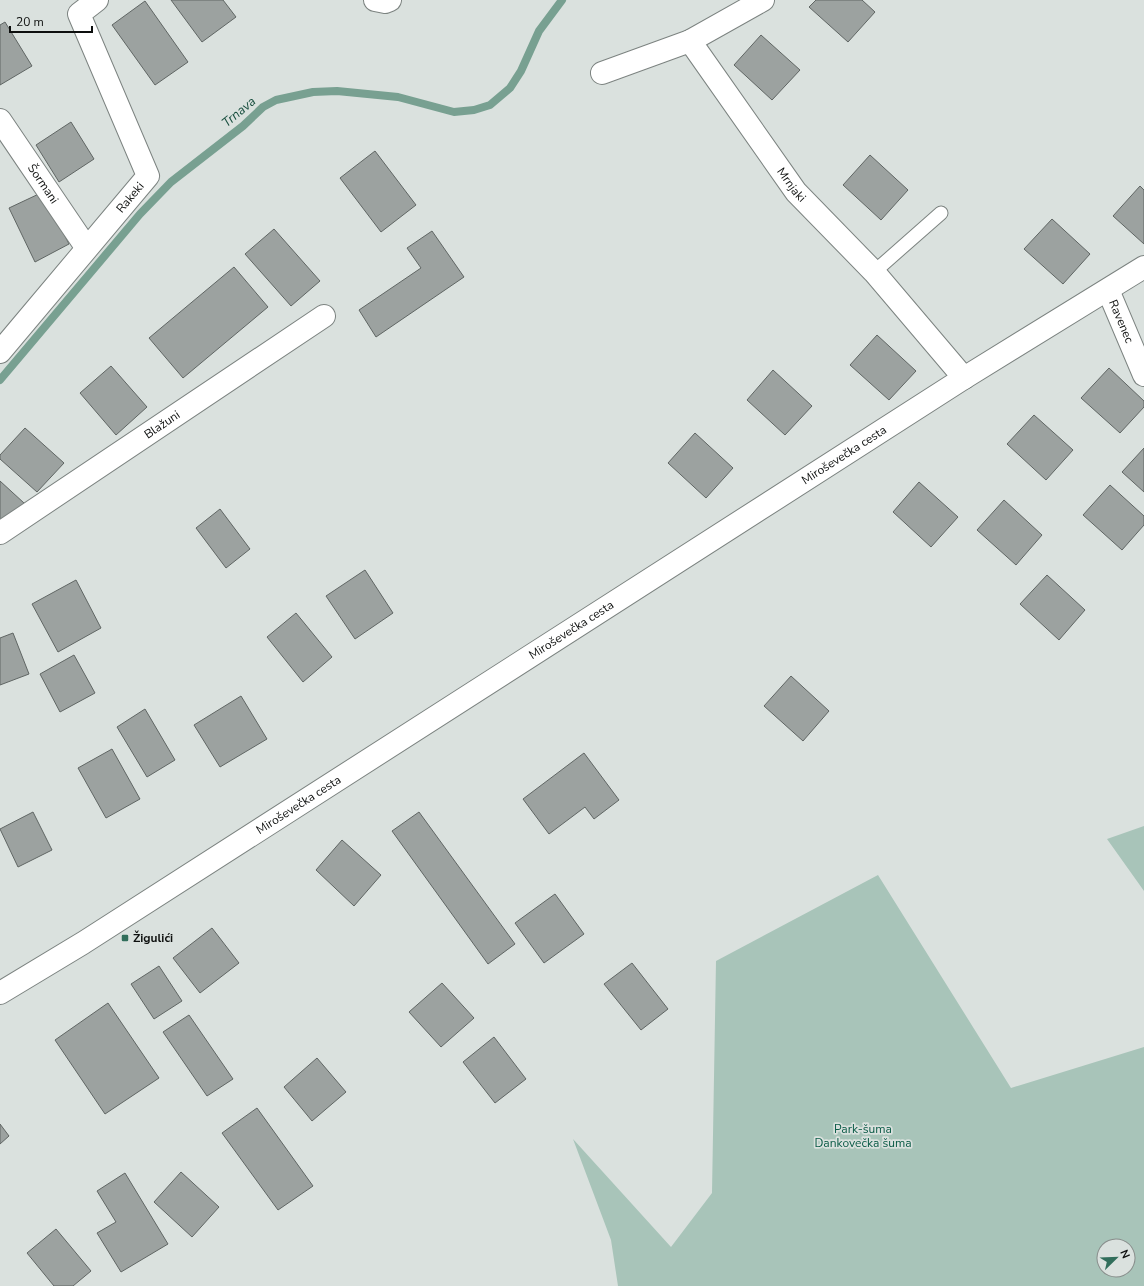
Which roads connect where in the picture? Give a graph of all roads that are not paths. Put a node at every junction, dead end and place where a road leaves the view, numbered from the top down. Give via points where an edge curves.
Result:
1 (97, 0) edge
2 (375, 0) edge
3 (390, 0) edge
4 (763, 0) edge
5 (690, 42) junction
6 (602, 73) dead end
7 (0, 120) edge
8 (941, 213) dead end
9 (86, 247) junction
10 (1144, 267) edge
11 (874, 272) junction
12 (1108, 290) junction
13 (324, 316) dead end
14 (0, 352) edge
15 (1144, 375) edge
16 (964, 378) junction
17 (0, 533) edge
18 (0, 993) edge

1 - 9 street, Rakeki via 79,14 148,176
2 - 3 street
4 - 5 street
5 - 6 street
5 - 11 street, Mrnjaki via 796,192
7 - 9 street, Šormani
8 - 11 lane
9 - 14 street, Rakeki
10 - 12 street, Miroševečka cesta
11 - 16 street, Mrnjaki
12 - 15 street, Ravenec
12 - 16 street, Miroševečka cesta
13 - 17 street, Blažuni
16 - 18 street, Miroševečka cesta via 83,943

